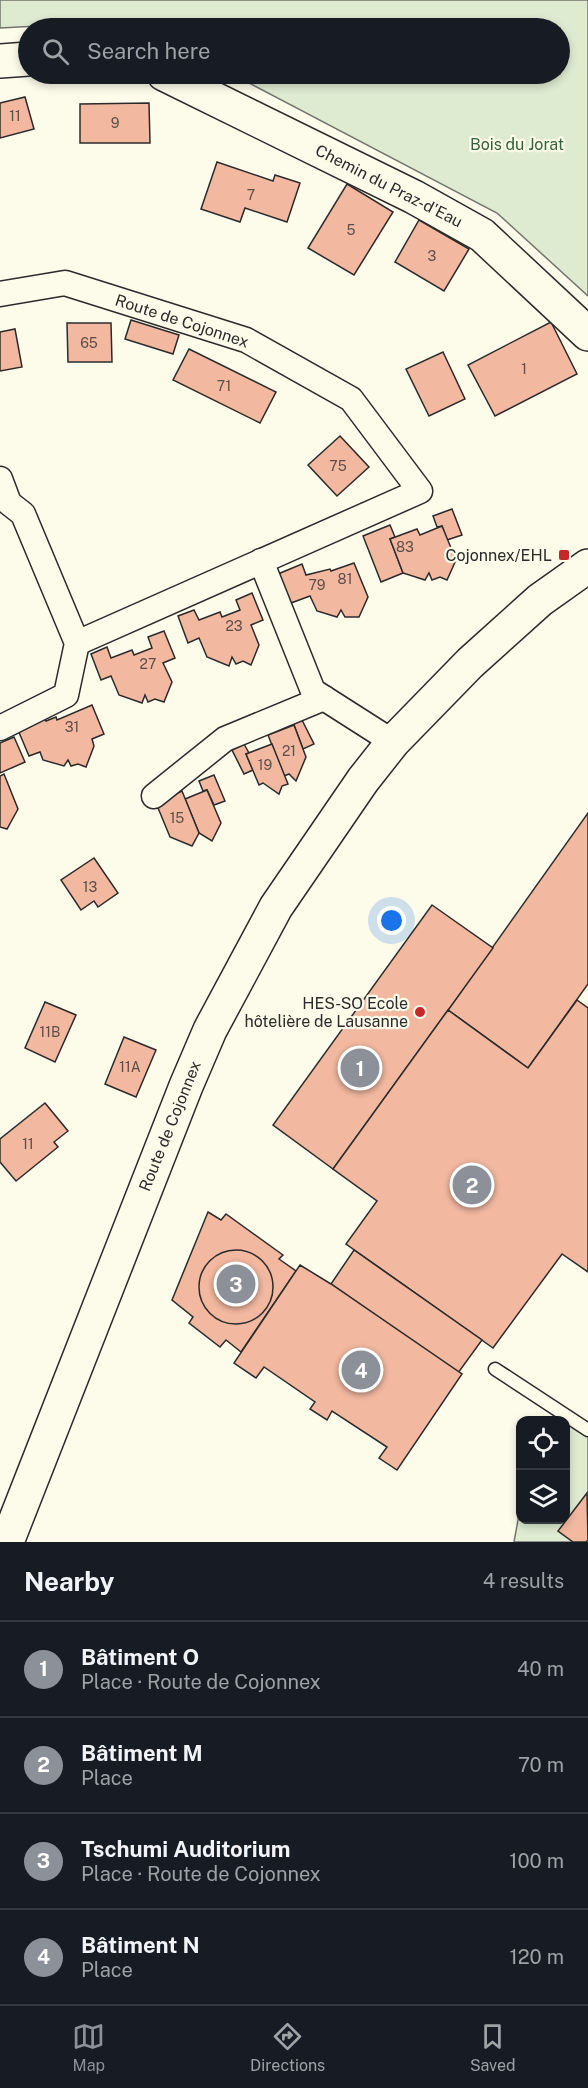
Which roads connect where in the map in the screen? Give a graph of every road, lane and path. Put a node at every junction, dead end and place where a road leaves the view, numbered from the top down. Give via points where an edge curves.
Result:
1 (18, 60) edge
2 (0, 61) edge
3 (184, 84) edge
4 (0, 294) edge
5 (588, 334) edge
6 (0, 480) edge
7 (261, 561) junction
8 (588, 566) edge
9 (77, 643) junction
10 (324, 698) junction
11 (0, 728) edge
12 (393, 742) junction
13 (154, 796) dead end
14 (495, 1369) dead end
15 (588, 1430) edge
16 (7, 1542) edge

1 - 2 street
3 - 5 street, Chemin du Praz-d'Eau via 414,197 482,235
4 - 7 street, Route de Cojonnex via 65,283 246,340 351,399 420,491
6 - 9 street via 9,502 23,514
7 - 9 street, Route de Cojonnex
7 - 10 street via 313,691
8 - 12 street, Route de Cojonnex via 505,630
9 - 11 street via 66,695
10 - 12 street
10 - 13 street via 225,739
12 - 16 street, Route de Cojonnex via 344,805 276,907 210,1030
14 - 15 lane

